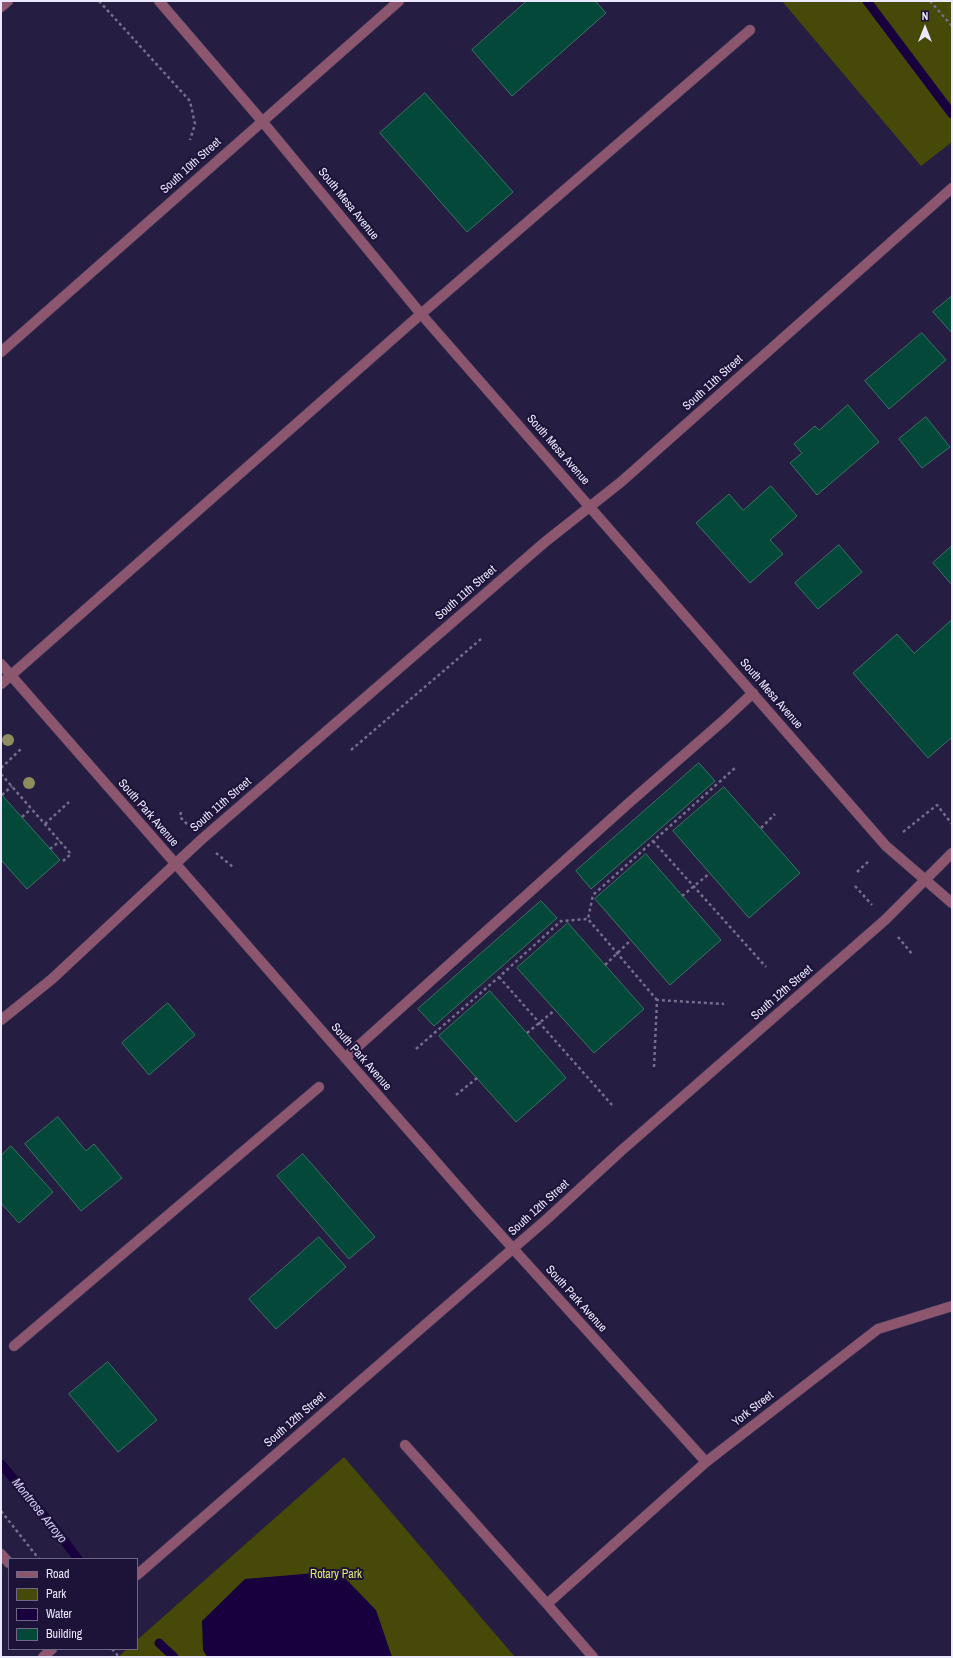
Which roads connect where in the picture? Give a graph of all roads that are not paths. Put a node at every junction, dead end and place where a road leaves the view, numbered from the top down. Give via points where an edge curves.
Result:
1 (8, 1) edge
2 (159, 1) edge
3 (398, 1) edge
4 (1, 7) edge
5 (750, 30) dead end
6 (262, 121) junction
7 (952, 188) edge
8 (421, 314) junction
9 (1, 352) edge
10 (590, 507) junction
11 (1, 664) edge
12 (11, 676) junction
13 (1, 684) edge
14 (753, 693) junction
15 (952, 853) edge
16 (175, 864) junction
17 (924, 879) junction
18 (952, 903) edge
19 (1, 1020) edge
20 (345, 1058) junction
21 (319, 1086) dead end
22 (513, 1248) junction
23 (952, 1306) edge
24 (14, 1346) dead end
25 (405, 1445) dead end
26 (706, 1462) junction
27 (1, 1554) edge
28 (8, 1562) edge
29 (138, 1574) edge
30 (547, 1604) junction
31 (51, 1650) edge
32 (43, 1657) edge
33 (593, 1657) edge

1 - 4 street
2 - 6 street, South Mesa Avenue
3 - 6 street, South 10th Street
5 - 8 street
6 - 8 street, South Mesa Avenue
6 - 9 street, South 10th Street
7 - 10 street, South 11th Street
8 - 10 street, South Mesa Avenue
8 - 12 street
10 - 14 street, South Mesa Avenue
10 - 16 street, South 11th Street via 545,542
11 - 12 street, South Park Avenue
12 - 13 street
12 - 16 street, South Park Avenue
14 - 17 street, South Mesa Avenue via 886,846
14 - 20 street
15 - 17 street, South 12th Street
16 - 19 street, South 11th Street via 52,979
16 - 20 street, South Park Avenue
17 - 18 street, South Mesa Avenue
17 - 22 street, South 12th Street via 885,920
20 - 22 street, South Park Avenue
21 - 24 street
22 - 26 street, South Park Avenue
22 - 29 street, South 12th Street
23 - 26 street, York Street via 878,1329
25 - 30 street
26 - 30 street, York Street
27 - 28 street
30 - 33 street
31 - 32 street

